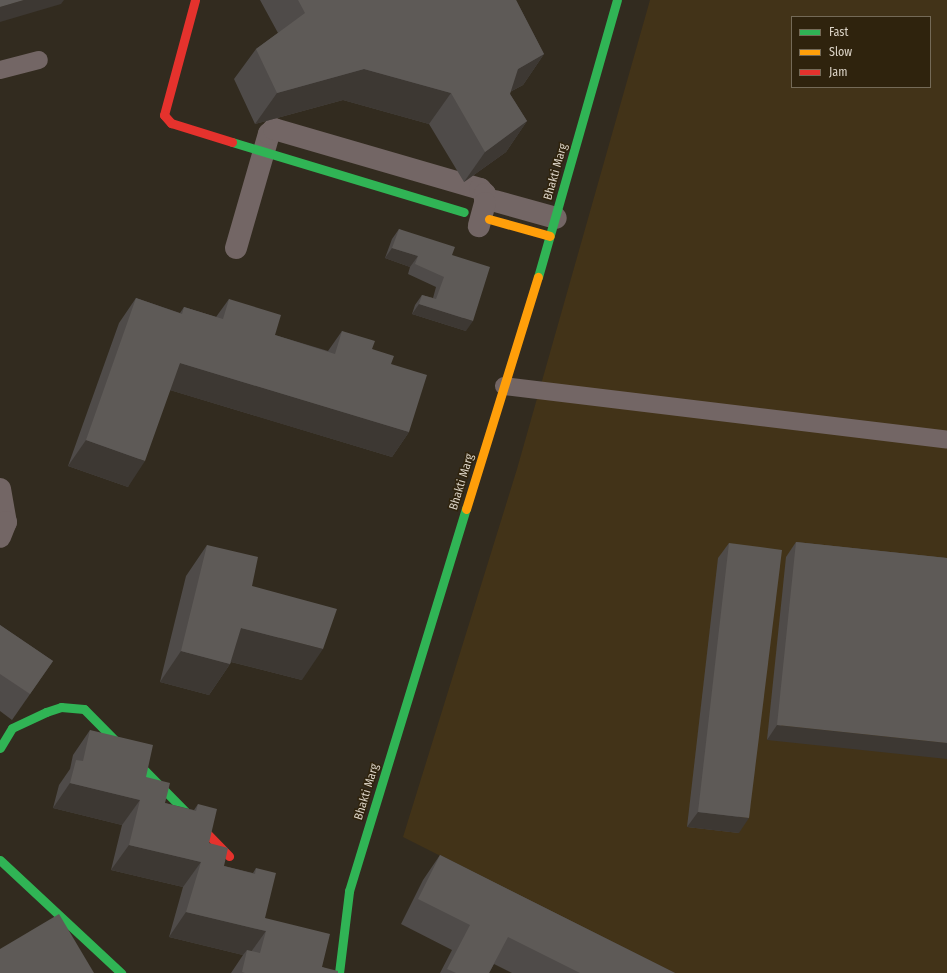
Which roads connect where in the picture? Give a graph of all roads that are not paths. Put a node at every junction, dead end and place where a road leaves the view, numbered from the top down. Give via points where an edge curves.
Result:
1 (195, 0) edge
2 (618, 0) edge
3 (39, 60) dead end
4 (0, 70) edge
5 (265, 151) junction
6 (553, 227) junction
7 (236, 248) dead end
8 (504, 386) junction
9 (947, 440) edge
10 (0, 489) edge
11 (0, 537) edge
12 (6, 724) edge
13 (0, 748) edge
14 (229, 856) dead end
15 (0, 860) edge
16 (121, 973) edge
17 (339, 973) edge

1 - 5 main road via 164,115 171,123
2 - 6 main road, Bhakti Marg
3 - 4 lane
5 - 6 street via 269,134 281,129 480,189 485,194 482,215
5 - 7 street
6 - 8 main road, Bhakti Marg
8 - 9 lane
8 - 17 main road, Bhakti Marg via 349,891
10 - 11 street via 6,522
12 - 13 main road
12 - 14 main road via 62,706 84,709
15 - 16 main road

